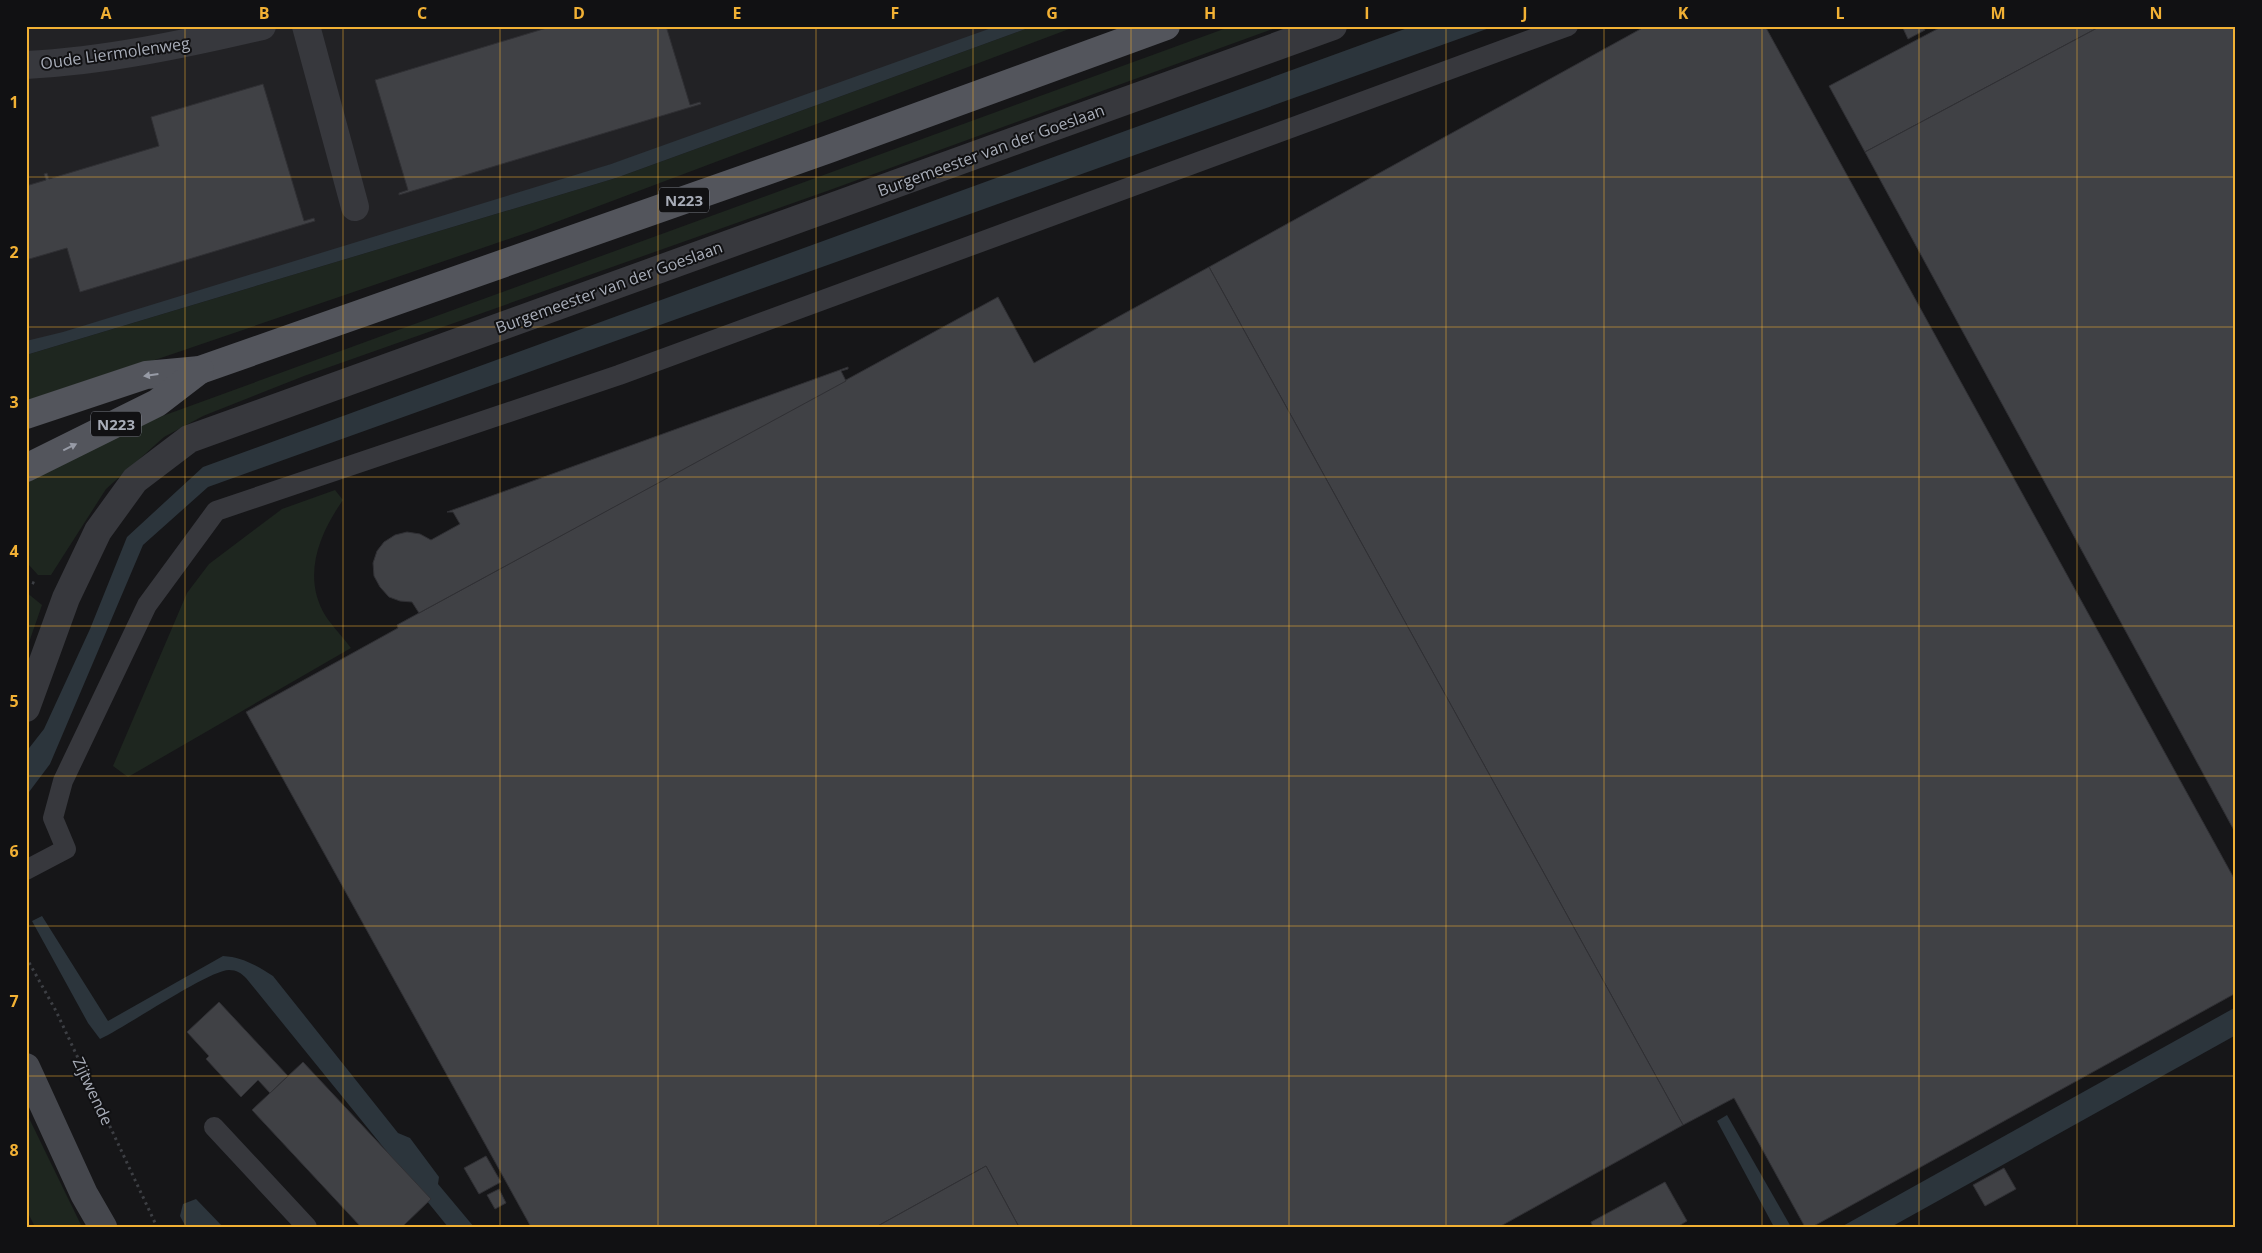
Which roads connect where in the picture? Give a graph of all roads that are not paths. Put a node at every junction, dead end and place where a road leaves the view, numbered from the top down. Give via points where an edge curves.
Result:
1 (262, 26) edge
2 (306, 26) edge
3 (1166, 26) edge
4 (1333, 26) edge
5 (1568, 26) edge
6 (26, 65) edge
7 (355, 207) dead end
8 (200, 370) junction
9 (26, 415) edge
10 (26, 468) edge
11 (26, 708) edge
12 (26, 870) edge
13 (26, 1068) edge
14 (214, 1127) dead end
15 (103, 1227) edge
16 (306, 1227) edge

1 - 6 street, Oude Liermolenweg via 202,40 60,63
2 - 7 street
3 - 8 main road, N223 via 829,149
4 - 11 street, Burgemeester van der Goeslaan via 189,439 135,480 98,531 66,598
5 - 12 lane via 619,375 216,511 146,605 63,781 53,818 66,849
8 -> 9 main road, N223 via 146,375
10 -> 8 main road, N223 via 157,403
13 - 15 street via 84,1194
14 - 16 lane

